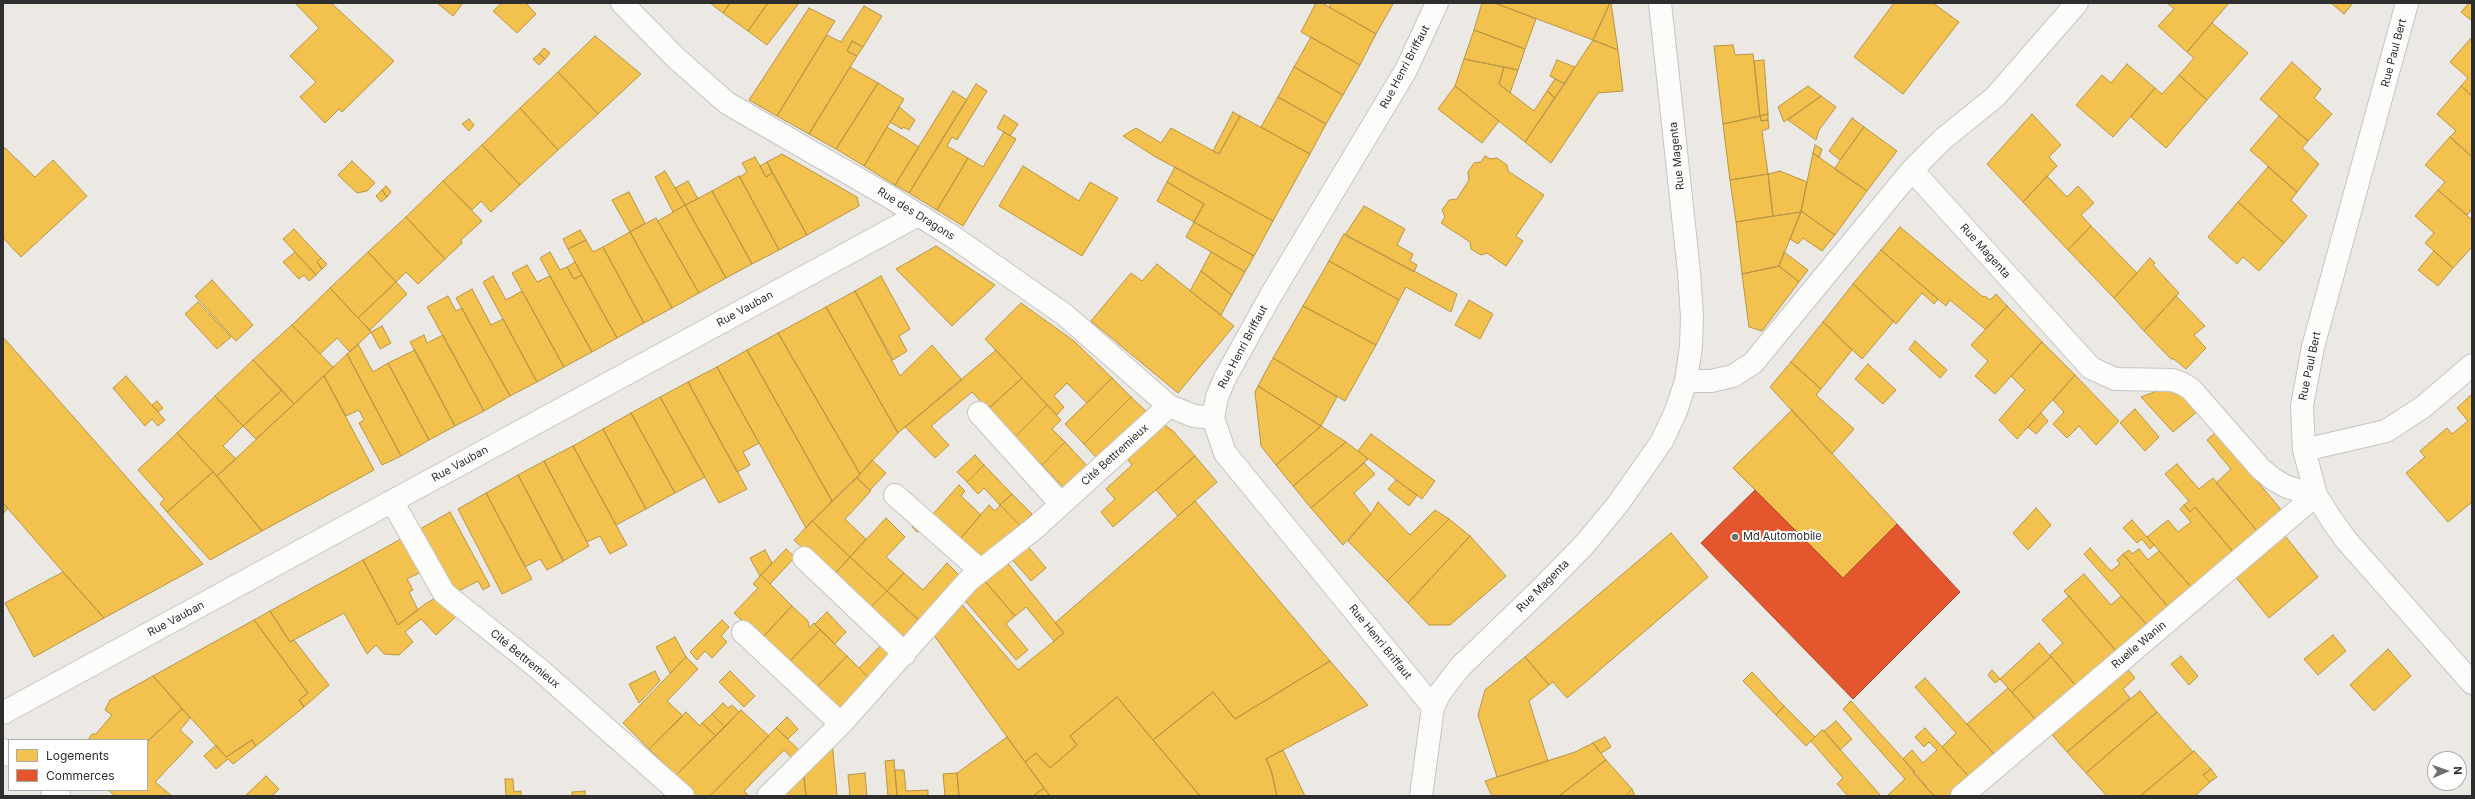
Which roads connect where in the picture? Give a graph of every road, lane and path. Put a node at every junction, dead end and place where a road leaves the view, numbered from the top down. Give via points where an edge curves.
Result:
1 (622, 3) edge
2 (1437, 3) edge
3 (1660, 3) edge
4 (2077, 3) edge
5 (2407, 3) edge
6 (1912, 170) junction
7 (918, 215) junction
8 (2472, 365) edge
9 (1686, 381) junction
10 (1169, 406) junction
11 (979, 413) dead end
12 (1213, 418) junction
13 (2304, 450) junction
14 (895, 495) dead end
15 (2316, 495) junction
16 (392, 501) junction
17 (1061, 504) junction
18 (804, 558) dead end
19 (981, 571) junction
20 (743, 632) dead end
21 (905, 654) junction
22 (2472, 683) edge
23 (1433, 707) junction
24 (3, 713) edge
25 (842, 724) junction
26 (684, 796) edge
27 (768, 796) edge
28 (1421, 796) edge
29 (1962, 796) edge

1 - 7 street, Rue des Dragons via 676,58 727,103
2 - 12 street, Rue Henri Briffaut via 1406,70 1271,295 1225,378 1217,397
3 - 9 street, Rue Magenta via 1689,272 1692,324
4 - 6 street via 1995,97 1943,139
5 - 13 street, Rue Paul Bert via 2313,347 2302,406
6 - 9 street via 1753,363 1733,376 1711,381
6 - 15 street, Rue Magenta via 2091,368 2115,379 2172,380 2181,383 2191,389 2261,469 2273,479 2287,487
7 - 10 street, Rue des Dragons via 1065,315
7 - 16 street, Rue Vauban
8 - 13 street via 2423,407 2386,431
9 - 23 street, Rue Magenta via 1662,441 1618,504 1584,545 1460,667
10 - 12 street, Rue des Dragons via 1194,416
10 - 17 street, Cité Bettremieux
11 - 17 street
12 - 23 street, Rue Henri Briffaut via 1225,453
13 - 15 street, Rue Paul Bert
14 - 19 street
15 - 22 street, Rue Paul Bert via 2346,540
15 - 29 street, Ruelle Wanin
16 - 24 street, Rue Vauban
16 - 26 street, Cité Bettremieux via 444,593 539,669
17 - 19 street, Cité Bettremieux
18 - 21 street
19 - 21 street, Cité Bettremieux via 969,580
20 - 25 street
21 - 25 street, Cité Bettremieux
23 - 28 street, Rue Magenta
25 - 27 street, Cité Bettremieux

